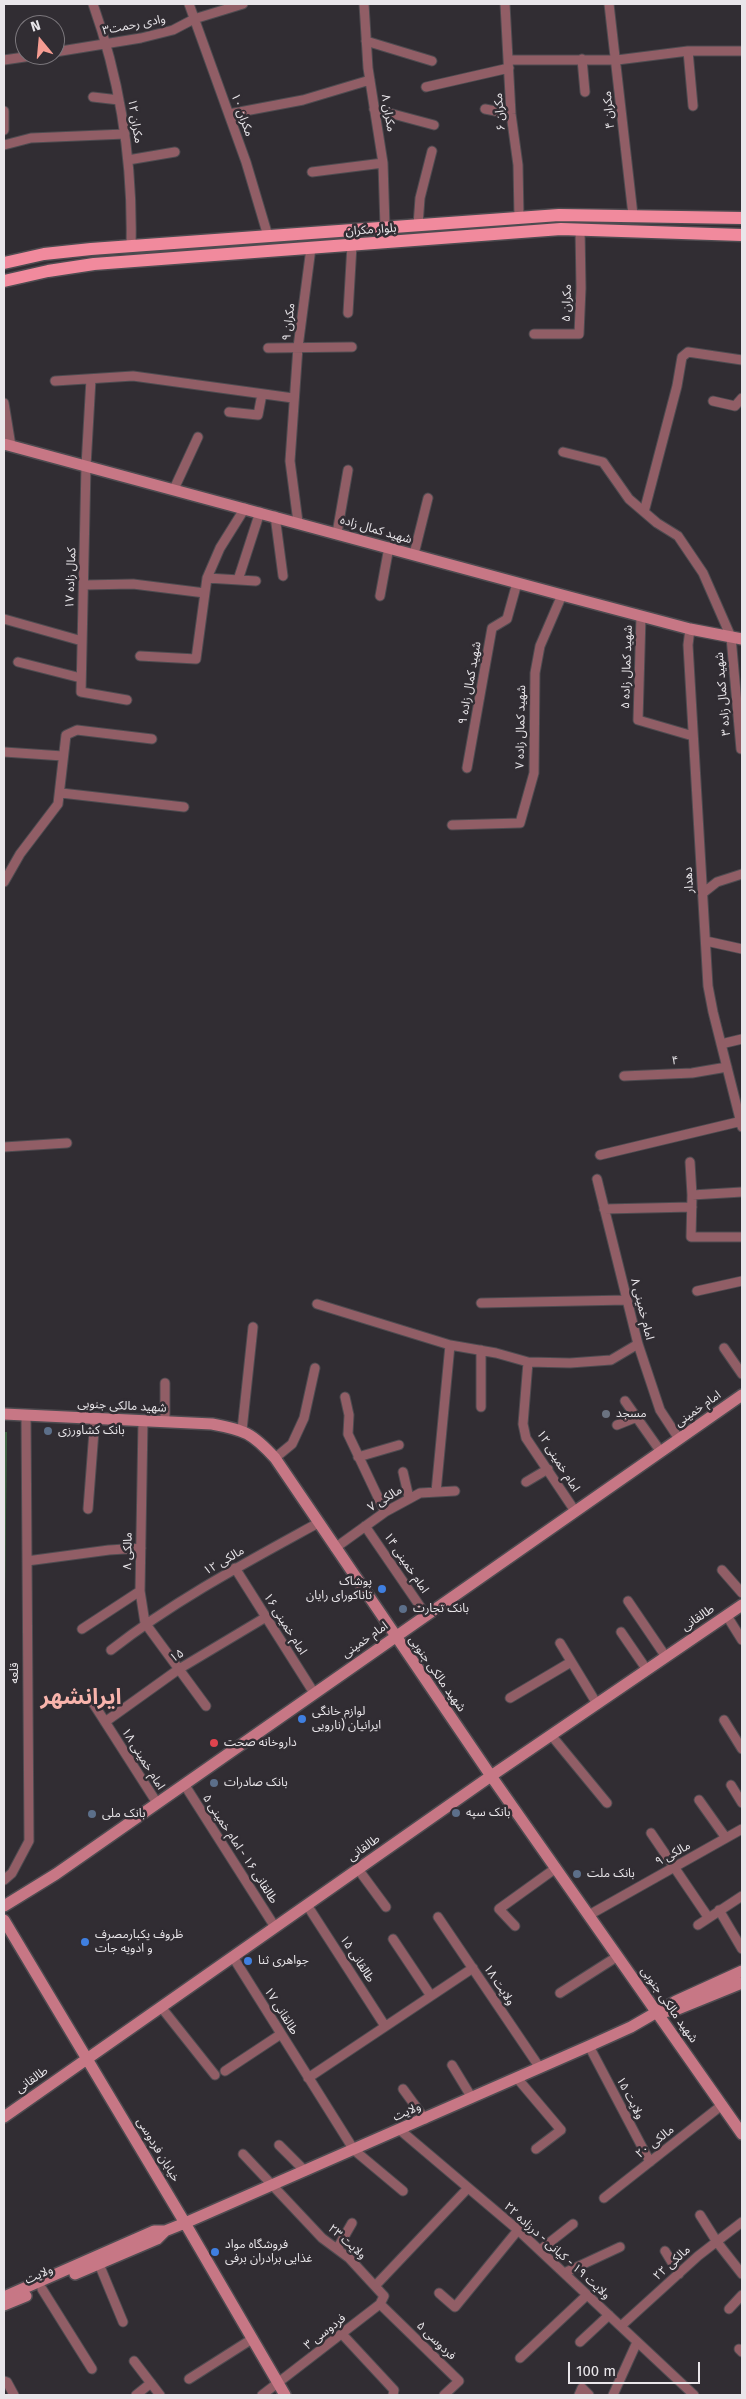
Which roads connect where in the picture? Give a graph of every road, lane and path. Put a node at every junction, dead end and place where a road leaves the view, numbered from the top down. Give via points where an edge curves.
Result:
1 (93, 4) edge
2 (189, 4) edge
3 (242, 4) edge
4 (364, 4) edge
5 (505, 4) edge
6 (609, 4) edge
7 (194, 19) junction
8 (366, 41) junction
9 (107, 44) junction
10 (65, 50) edge
11 (742, 50) edge
12 (688, 51) junction
13 (582, 59) junction
14 (617, 60) junction
15 (432, 61) dead end
16 (509, 64) junction
17 (370, 80) junction
18 (426, 87) dead end
19 (586, 92) dead end
20 (93, 97) dead end
21 (119, 100) junction
22 (694, 106) dead end
23 (374, 109) junction
24 (484, 109) dead end
25 (4, 111) edge
26 (229, 114) junction
27 (511, 114) junction
28 (434, 125) dead end
29 (4, 130) edge
30 (125, 134) junction
31 (4, 145) edge
32 (432, 151) dead end
33 (175, 152) dead end
34 (128, 160) junction
35 (383, 163) junction
36 (312, 172) dead end
37 (633, 215) junction
38 (519, 217) junction
39 (742, 218) edge
40 (418, 225) junction
41 (385, 227) junction
42 (580, 229) junction
43 (742, 235) edge
44 (268, 236) junction
45 (352, 245) junction
46 (131, 246) junction
47 (311, 248) junction
48 (4, 263) edge
49 (4, 281) edge
50 (348, 314) dead end
51 (534, 334) dead end
52 (298, 347) junction
53 (352, 347) dead end
54 (268, 348) dead end
55 (742, 360) edge
56 (91, 379) junction
57 (54, 381) dead end
58 (262, 394) junction
59 (293, 398) junction
60 (742, 398) edge
61 (713, 401) dead end
62 (4, 403) edge
63 (229, 412) dead end
64 (198, 437) dead end
65 (7, 445) edge
66 (563, 452) dead end
67 (86, 466) junction
68 (348, 470) dead end
69 (174, 489) junction
70 (428, 498) dead end
71 (245, 508) junction
72 (260, 512) junction
73 (644, 512) junction
74 (275, 516) junction
75 (298, 522) junction
76 (337, 533) junction
77 (388, 547) junction
78 (414, 554) junction
79 (283, 576) dead end
80 (207, 578) junction
81 (238, 580) junction
82 (256, 581) dead end
83 (517, 583) junction
84 (84, 585) junction
85 (205, 593) junction
86 (380, 596) dead end
87 (562, 596) junction
88 (641, 616) junction
89 (4, 619) edge
90 (690, 629) junction
91 (736, 638) edge
92 (82, 641) junction
93 (140, 656) dead end
94 (18, 662) dead end
95 (81, 678) junction
96 (127, 700) dead end
97 (693, 736) junction
98 (152, 739) dead end
99 (741, 750) dead end
100 (4, 752) edge
101 (63, 756) junction
102 (467, 768) dead end
103 (61, 793) junction
104 (184, 807) dead end
105 (452, 825) dead end
106 (742, 874) edge
107 (4, 882) edge
108 (703, 893) junction
109 (706, 941) junction
110 (742, 949) edge
111 (742, 1039) edge
112 (721, 1044) junction
113 (727, 1067) junction
114 (624, 1076) dead end
115 (742, 1123) edge
116 (67, 1143) dead end
117 (4, 1146) edge
118 (600, 1155) dead end
119 (690, 1162) dead end
120 (597, 1179) dead end
121 (742, 1192) edge
122 (692, 1195) junction
123 (692, 1207) junction
124 (604, 1209) junction
125 (742, 1237) edge
126 (742, 1281) edge
127 (697, 1291) dead end
128 (627, 1300) junction
129 (481, 1303) dead end
130 (317, 1304) dead end
131 (253, 1327) dead end
132 (638, 1344) junction
133 (450, 1345) junction
134 (724, 1348) dead end
135 (481, 1350) junction
136 (528, 1362) junction
137 (315, 1368) dead end
138 (742, 1374) edge
139 (165, 1383) dead end
140 (742, 1395) edge
141 (346, 1397) dead end
142 (625, 1401) dead end
143 (481, 1407) dead end
144 (4, 1414) edge
145 (26, 1415) junction
146 (95, 1418) junction
147 (637, 1418) junction
148 (143, 1421) junction
149 (165, 1422) junction
150 (617, 1425) dead end
151 (242, 1430) junction
152 (680, 1439) junction
153 (399, 1445) dead end
154 (661, 1452) junction
155 (358, 1457) junction
156 (275, 1458) junction
157 (548, 1470) junction
158 (403, 1472) dead end
159 (526, 1482) dead end
160 (455, 1491) dead end
161 (436, 1492) junction
162 (409, 1498) junction
163 (88, 1509) dead end
164 (575, 1511) junction
165 (385, 1512) junction
166 (318, 1523) junction
167 (365, 1526) junction
168 (141, 1548) junction
169 (335, 1548) junction
170 (27, 1561) junction
171 (235, 1568) junction
172 (722, 1570) dead end
173 (140, 1591) junction
174 (742, 1593) edge
175 (628, 1601) dead end
176 (742, 1605) edge
177 (426, 1615) junction
178 (266, 1616) junction
179 (727, 1616) junction
180 (145, 1623) junction
181 (82, 1629) dead end
182 (621, 1632) dead end
183 (394, 1636) junction
184 (742, 1640) edge
185 (560, 1643) dead end
186 (111, 1650) dead end
187 (666, 1657) junction
188 (571, 1662) junction
189 (179, 1669) junction
190 (647, 1670) junction
191 (314, 1693) junction
192 (510, 1698) dead end
193 (92, 1703) dead end
194 (596, 1704) junction
195 (206, 1706) dead end
196 (724, 1720) dead end
197 (105, 1722) junction
198 (551, 1735) junction
199 (742, 1749) edge
200 (490, 1776) junction
201 (184, 1784) junction
202 (731, 1785) dead end
203 (699, 1800) dead end
204 (156, 1803) junction
205 (742, 1803) edge
206 (607, 1804) dead end
207 (742, 1829) edge
208 (651, 1833) dead end
209 (726, 1838) junction
210 (556, 1868) junction
211 (673, 1868) junction
212 (358, 1869) junction
213 (4, 1880) edge
214 (742, 1896) edge
215 (307, 1905) junction
216 (4, 1906) edge
217 (386, 1908) dead end
218 (719, 1910) junction
219 (589, 1915) junction
220 (438, 1916) dead end
221 (708, 1918) junction
222 (4, 1920) edge
223 (698, 1925) dead end
224 (515, 1926) dead end
225 (275, 1927) junction
226 (392, 1939) dead end
227 (742, 1949) edge
228 (618, 1956) junction
229 (233, 1957) junction
230 (473, 1968) junction
231 (742, 1972) edge
232 (742, 1983) edge
233 (560, 1993) dead end
234 (431, 1996) junction
235 (161, 2007) junction
236 (657, 2013) junction
237 (385, 2026) junction
238 (281, 2034) junction
239 (589, 2046) junction
240 (87, 2059) junction
241 (452, 2065) dead end
242 (540, 2068) junction
243 (224, 2071) dead end
244 (214, 2075) dead end
245 (308, 2078) junction
246 (517, 2078) junction
247 (403, 2089) dead end
248 (472, 2098) junction
249 (722, 2105) junction
250 (4, 2116) edge
251 (425, 2119) junction
252 (400, 2130) junction
253 (741, 2131) edge
254 (279, 2145) dead end
255 (536, 2149) dead end
256 (354, 2150) junction
257 (244, 2154) dead end
258 (650, 2162) junction
259 (305, 2170) junction
260 (273, 2184) junction
261 (468, 2188) junction
262 (403, 2190) dead end
263 (604, 2198) dead end
264 (700, 2215) dead end
265 (742, 2222) edge
266 (185, 2223) junction
267 (352, 2223) dead end
268 (573, 2224) dead end
269 (518, 2230) junction
270 (165, 2231) junction
271 (716, 2242) junction
272 (620, 2247) dead end
273 (337, 2249) junction
274 (540, 2250) junction
275 (665, 2251) dead end
276 (99, 2264) junction
277 (564, 2273) junction
278 (679, 2274) junction
279 (742, 2274) edge
280 (375, 2286) junction
281 (42, 2288) junction
282 (439, 2293) dead end
283 (587, 2295) junction
284 (742, 2295) edge
285 (4, 2297) edge
286 (382, 2300) junction
287 (4, 2305) edge
288 (729, 2309) dead end
289 (609, 2315) junction
290 (123, 2322) dead end
291 (621, 2326) junction
292 (342, 2334) junction
293 (252, 2339) junction
294 (580, 2342) dead end
295 (637, 2342) junction
296 (520, 2358) dead end
297 (134, 2361) dead end
298 (92, 2369) dead end
299 (189, 2378) dead end
300 (4, 2381) edge
301 (151, 2383) junction
302 (279, 2384) junction
303 (14, 2395) edge
304 (136, 2395) edge
305 (160, 2395) edge
306 (262, 2395) edge
307 (285, 2395) edge
308 (393, 2395) edge
309 (444, 2395) edge
310 (579, 2395) edge
311 (589, 2395) edge
312 (613, 2395) edge
313 (694, 2395) edge

1 - 9 street, مکران ۱۲
2 - 7 street, مکران ۱۰
3 - 7 street, وادی رحمت۳
4 - 8 street, مکران ۸
5 - 16 street, مکران ۶
6 - 14 street, مکران ۴
7 - 9 street, وادی رحمت۳ via 173,30
7 - 26 street, مکران ۱۰
8 - 15 street
8 - 17 street, مکران ۸
9 - 10 street, وادی رحمت۳
9 - 21 street, مکران ۱۲
11 - 12 street
12 - 14 street
12 - 22 street
13 - 14 street
13 - 16 street
13 - 19 street
14 - 37 street, مکران ۴
16 - 18 street
16 - 27 street, مکران ۶
17 - 23 street, مکران ۸
17 - 26 street via 303,100
20 - 21 street
21 - 30 street, مکران ۱۲
23 - 28 street
23 - 35 street, مکران ۸
24 - 27 street
25 - 29 street
26 - 44 street, مکران ۱۰
27 - 38 street, مکران ۶ via 518,165
30 - 31 street via 31,138
30 - 34 street, مکران ۱۲
32 - 40 street via 420,198
33 - 34 street
34 - 46 street, مکران ۱۲ via 132,196
35 - 36 street
35 - 41 street, مکران ۸
37 - 38 main road, بلوار مکران
37 - 39 main road, بلوار مکران
38 - 40 main road, بلوار مکران
40 - 41 main road, بلوار مکران
41 - 44 main road, بلوار مکران
42 - 43 main road, بلوار مکران
42 - 45 main road, بلوار مکران
42 - 51 street, مکران ۵ via 579,334
44 - 46 main road, بلوار مکران
45 - 47 main road, بلوار مکران
45 - 50 street
46 - 48 main road, بلوار مکران via 44,254
47 - 49 main road, بلوار مکران via 94,264 48,270
47 - 52 street, مکران ۹
52 - 53 street
52 - 54 street
52 - 59 street, مکران ۹
55 - 73 street via 688,352 682,357
56 - 57 street
56 - 58 street via 133,376
56 - 67 street, کمال زاده ۱۷
58 - 59 street
58 - 63 street via 258,415
59 - 75 street, مکران ۹ via 290,461
60 - 61 street via 735,406
62 - 65 street
64 - 69 street
65 - 67 street, شهید کمال زاده
66 - 73 street, شهید کمال زاده ۳ via 603,462 629,499
67 - 69 street, شهید کمال زاده
67 - 84 street, کمال زاده ۱۷
68 - 76 street
69 - 71 street, شهید کمال زاده
70 - 78 street
71 - 72 street, شهید کمال زاده
71 - 80 street via 220,548
72 - 74 street, شهید کمال زاده
72 - 81 street
73 - 91 street, شهید کمال زاده ۳ via 678,536 703,573
74 - 75 street, شهید کمال زاده
74 - 79 street
75 - 76 street, شهید کمال زاده
76 - 77 street, شهید کمال زاده
77 - 78 street, شهید کمال زاده
77 - 86 street
78 - 83 street, شهید کمال زاده
80 - 81 street
80 - 85 street
81 - 82 street
83 - 87 street, شهید کمال زاده
83 - 102 street, شهید کمال زاده ۹ via 507,619 492,628
84 - 85 street via 133,584
84 - 92 street, کمال زاده ۱۷
85 - 93 street via 196,659
87 - 88 street, شهید کمال زاده
87 - 105 street, شهید کمال زاده ۷ via 540,646 535,673 534,773 520,823
88 - 90 street, شهید کمال زاده
88 - 97 street, شهید کمال زاده ۵ via 638,720
89 - 92 street
90 - 91 street, شهید کمال زاده
90 - 97 street, دهدار
91 - 99 street, شهید کمال زاده ۳
92 - 95 street, کمال زاده ۱۷
94 - 95 street
95 - 96 street, کمال زاده ۱۷ via 81,692
97 - 108 street, دهدار
98 - 101 street via 77,730 66,735
100 - 101 street
101 - 103 street
103 - 104 street
103 - 107 street via 58,804 20,854
106 - 108 street via 717,882
108 - 109 street, دهدار
109 - 110 street
109 - 112 street, دهدار via 708,986
111 - 112 street
112 - 113 street, دهدار
113 - 114 street, ۴
113 - 115 street, دهدار
115 - 118 street
116 - 117 street
119 - 122 street
120 - 124 street, امام خمینی ۸
121 - 122 street
122 - 123 street
123 - 124 street
123 - 125 street via 691,1237
124 - 128 street, امام خمینی ۸
126 - 127 street
128 - 129 street
128 - 132 street, امام خمینی ۸
130 - 133 street
131 - 151 street
132 - 136 street via 612,1360
132 - 152 street, امام خمینی ۸ via 660,1410
133 - 135 street
133 - 161 street
134 - 138 street
135 - 136 street
135 - 143 street
136 - 157 street, امام خمینی ۱۲ via 523,1424 526,1438
137 - 156 street via 304,1418 292,1444
139 - 149 street
140 - 152 street, امام خمینی
141 - 155 street via 348,1434
142 - 147 street
144 - 145 street, شهید مالکی جنوبی
145 - 146 street, شهید مالکی جنوبی
145 - 170 street, قلعه
146 - 148 street, شهید مالکی جنوبی
146 - 163 street
147 - 150 street
147 - 154 street
148 - 149 street, شهید مالکی جنوبی
148 - 168 street, مالکی ۸
149 - 151 street, شهید مالکی جنوبی via 212,1424
151 - 156 street, شهید مالکی جنوبی via 259,1441
152 - 154 street, امام خمینی
153 - 155 street
154 - 164 street, امام خمینی
155 - 165 street
156 - 166 street, شهید مالکی جنوبی
157 - 159 street
157 - 164 street, امام خمینی ۱۲
158 - 162 street
160 - 161 street, مالکی ۷
161 - 162 street, مالکی ۷
162 - 165 street, مالکی ۷
164 - 177 street, امام خمینی
165 - 167 street, مالکی ۷
166 - 169 street, شهید مالکی جنوبی
166 - 171 street, مالکی ۱۲
167 - 169 street, مالکی ۷
167 - 177 street, امام خمینی ۱۴
168 - 170 street
168 - 173 street, مالکی ۸
169 - 183 street, شهید مالکی جنوبی
170 - 213 street, قلعه via 29,1841 12,1873
171 - 178 street, امام خمینی ۱۶
171 - 180 street, مالکی ۱۲
172 - 174 street
173 - 180 street, مالکی ۸
173 - 181 street
175 - 187 street
176 - 179 street, طالقانی
177 - 183 street, امام خمینی
178 - 189 street, ۱۵
178 - 191 street, امام خمینی ۱۶
179 - 184 street
179 - 187 street, طالقانی
180 - 186 street, مالکی ۱۲
180 - 189 street, مالکی ۸
182 - 190 street
183 - 191 street, امام خمینی
183 - 200 street, شهید مالکی جنوبی
185 - 188 street
187 - 190 street, طالقانی
188 - 192 street
188 - 194 street
189 - 195 street, مالکی ۸
189 - 197 street, ۱۵
190 - 194 street, طالقانی
191 - 201 street, امام خمینی
193 - 197 street, امام خمینی ۱۸
194 - 198 street, طالقانی
196 - 199 street
197 - 204 street, امام خمینی ۱۸
198 - 200 street, طالقانی
198 - 206 street
200 - 210 street, شهید مالکی جنوبی
200 - 212 street, طالقانی
201 - 204 street, امام خمینی
201 - 225 street, طالقانی ۱۶ - امام خمینی ۵
202 - 205 street
203 - 209 street
204 - 216 street, امام خمینی via 56,1874
207 - 209 street, مالکی ۹
208 - 211 street
209 - 211 street, مالکی ۹
210 - 219 street, شهید مالکی جنوبی
210 - 224 street via 499,1909
211 - 219 street, مالکی ۹
211 - 221 street
212 - 215 street, طالقانی
212 - 217 street
214 - 218 street
215 - 225 street, طالقانی
215 - 237 street, طالقانی ۱۵
218 - 221 street
218 - 227 street
219 - 228 street, شهید مالکی جنوبی
220 - 230 street, ولایت ۱۸
221 - 223 street
222 - 240 street, خیابان فردوسی
225 - 229 street, طالقانی
226 - 234 street
228 - 233 street
228 - 236 street, شهید مالکی جنوبی
229 - 235 street, طالقانی
229 - 238 street, طالقانی ۱۷
230 - 234 street
230 - 242 street, ولایت ۱۸
231 - 236 street, ولایت via 676,2001
232 - 236 street, ولایت via 678,2009
234 - 237 street
235 - 240 street, طالقانی
235 - 244 street
236 - 239 street, ولایت
236 - 249 street, شهید مالکی جنوبی
237 - 245 street
238 - 243 street
238 - 245 street, طالقانی ۱۷
239 - 242 street, ولایت
239 - 258 street, ولایت ۱۵
240 - 250 street, طالقانی
240 - 266 street, خیابان فردوسی
241 - 248 street
242 - 246 street, ولایت
245 - 256 street, طالقانی ۱۷
246 - 248 street, ولایت
246 - 255 street via 562,2130
247 - 251 street
248 - 251 street, ولایت
249 - 253 street, شهید مالکی جنوبی
249 - 258 street, مالکی ۲۰
251 - 252 street, ولایت
252 - 256 street, ولایت
252 - 261 street, ولایت ۱۹ - کیانی - درزاده ۲۲
254 - 259 street
256 - 259 street, ولایت
256 - 262 street, طالقانی ۱۷
257 - 260 street, ولایت ۲۳
258 - 263 street, مالکی ۲۰
259 - 260 street, ولایت
260 - 266 street, ولایت
260 - 273 street, ولایت ۲۳ via 322,2238
261 - 269 street, ولایت ۱۹ - کیانی - درزاده ۲۲
261 - 280 street
264 - 271 street
265 - 271 street, مالکی ۲۲
266 - 270 street, ولایت
266 - 293 street, خیابان فردوسی
267 - 273 street
268 - 274 street
269 - 274 street, ولایت ۱۹ - کیانی - درزاده ۲۲
269 - 282 street via 455,2307
270 - 276 street, ولایت via 157,2239
270 - 285 street, ولایت via 154,2231
271 - 278 street, مالکی ۲۲
271 - 279 street
272 - 277 street
273 - 280 street, ولایت ۲۳
274 - 277 street, ولایت ۱۹ - کیانی - درزاده ۲۲
275 - 278 street
276 - 281 street, ولایت
276 - 290 street
277 - 283 street, ولایت ۱۹ - کیانی - درزاده ۲۲
278 - 291 street, مالکی ۲۲
280 - 286 street, ولایت ۲۳
281 - 287 street, ولایت
281 - 298 street
283 - 289 street, ولایت ۱۹ - کیانی - درزاده ۲۲
283 - 296 street
284 - 288 street
286 - 292 street, فردوسی ۳
286 - 309 street, فردوسی ۵ via 459,2381
289 - 291 street, ولایت ۱۹ - کیانی - درزاده ۲۲
289 - 294 street
291 - 295 street, ولایت ۱۹ - کیانی - درزاده ۲۲
292 - 302 street, فردوسی ۳
292 - 308 street via 394,2390
293 - 299 street
293 - 302 street, خیابان فردوسی
295 - 312 street
295 - 313 street, ولایت ۱۹ - کیانی - درزاده ۲۲
297 - 301 street
300 - 303 street
301 - 304 street
301 - 305 street
302 - 306 street, فردوسی ۳
302 - 307 street, خیابان فردوسی
310 - 311 street via 582,2388

